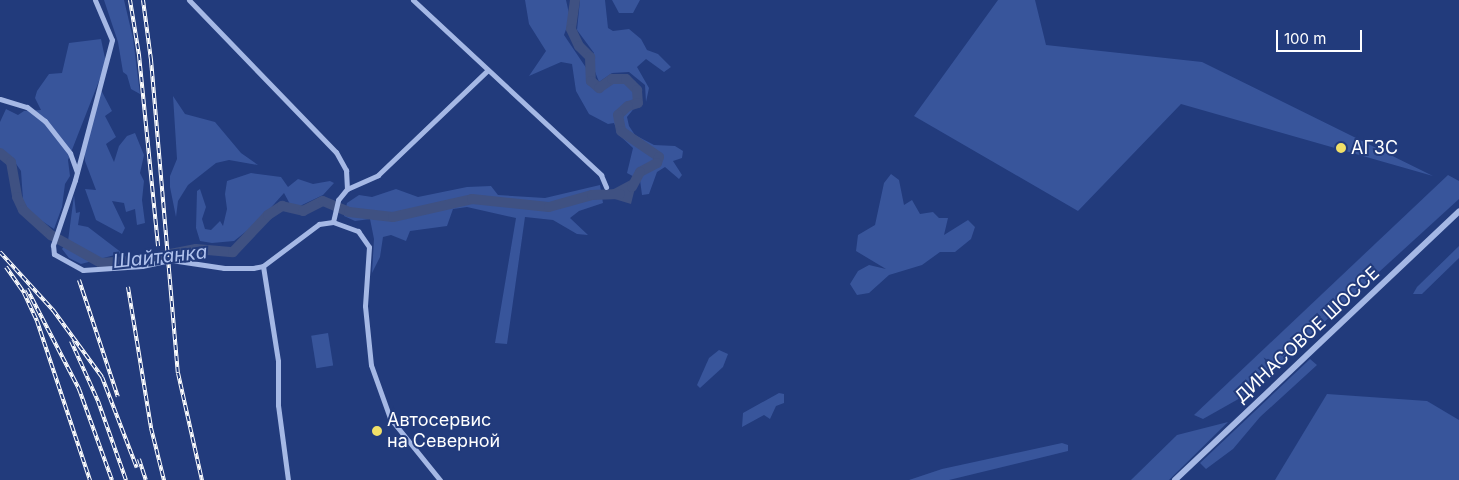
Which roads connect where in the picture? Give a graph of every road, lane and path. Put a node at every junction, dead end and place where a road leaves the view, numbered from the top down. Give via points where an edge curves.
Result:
1 (95, 0) edge
2 (189, 0) edge
3 (413, 0) edge
4 (487, 71) junction
5 (0, 99) edge
6 (77, 172) junction
7 (606, 187) dead end
8 (347, 188) junction
9 (1459, 211) edge
10 (333, 222) junction
11 (263, 266) junction
12 (288, 480) edge
13 (440, 480) edge
14 (1175, 480) edge

1 - 6 street via 112,40
2 - 8 street via 336,152 346,170
3 - 4 street
4 - 7 street via 601,175
4 - 8 street via 378,175
5 - 6 street via 27,107 45,121 70,153
6 - 11 street via 53,245 54,254 83,270 142,266 171,260 229,268
8 - 10 street via 334,212
9 - 14 street, ДИНАСОВОЕ ШОССЕ
10 - 11 street via 311,228
10 - 13 street via 358,231 369,248 365,306 371,365 390,418
11 - 12 street via 278,360 278,405

